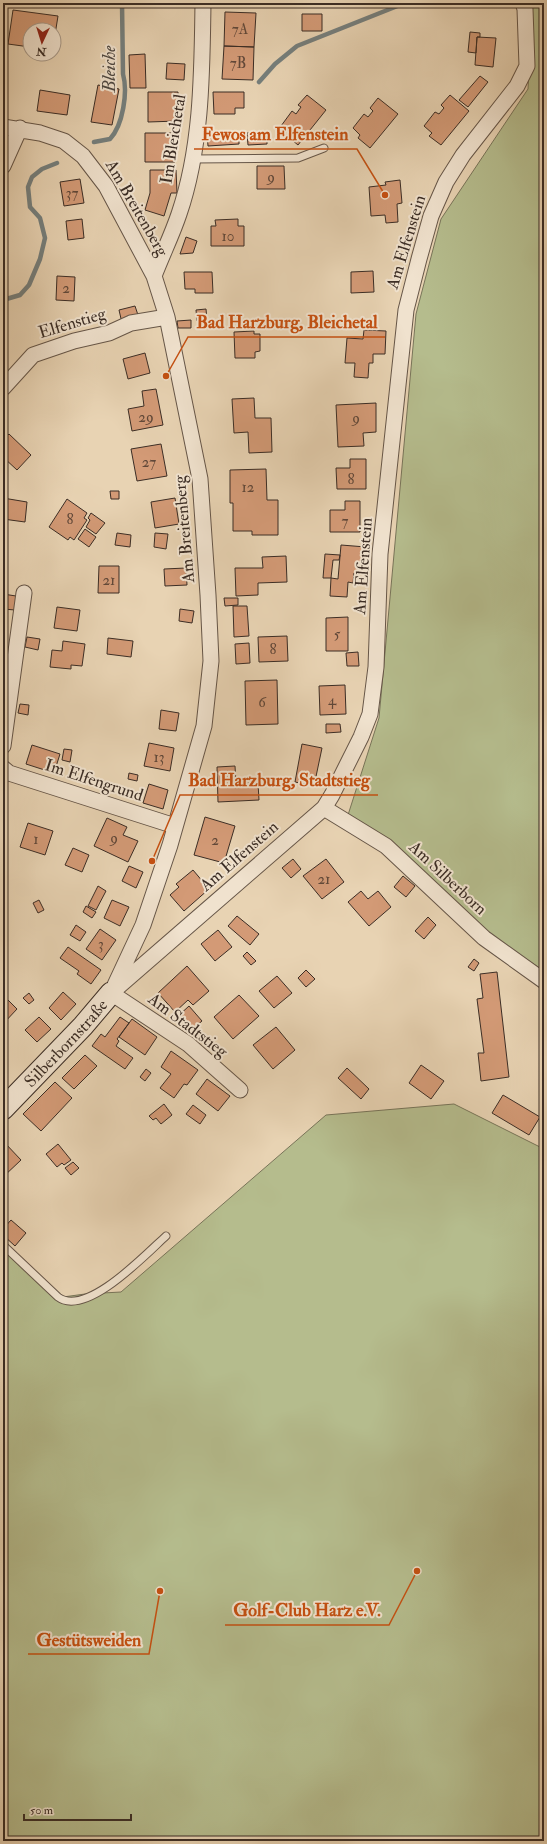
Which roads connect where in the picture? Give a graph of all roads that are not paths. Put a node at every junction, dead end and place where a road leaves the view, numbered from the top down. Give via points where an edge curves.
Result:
1 (203, 3) edge
2 (523, 3) edge
3 (3, 127) edge
4 (20, 128) junction
5 (324, 148) dead end
6 (193, 159) junction
7 (3, 166) edge
8 (154, 276) junction
9 (166, 317) junction
10 (3, 388) edge
11 (24, 592) dead end
12 (3, 746) edge
13 (3, 768) edge
14 (324, 808) junction
15 (175, 826) junction
16 (544, 980) edge
17 (110, 993) junction
18 (240, 1090) dead end
19 (3, 1109) edge
20 (166, 1236) dead end
21 (3, 1245) edge

1 - 6 street, Im Bleichetal via 202,76
2 - 14 street, Am Elfenstein via 527,66 517,86 463,155 446,182 431,216 406,310 380,554 376,667 370,714 361,738
3 - 4 street, Am Breitenberg
4 - 7 street
4 - 8 street, Am Breitenberg via 64,141 83,156 106,186
5 - 6 lane via 298,158
6 - 8 street, Im Bleichetal via 179,213
8 - 9 street, Am Breitenberg
9 - 10 street, Elfenstieg via 131,323 109,333 74,341 33,355
9 - 15 street, Am Breitenberg via 200,479 211,661 204,726
11 - 12 street
13 - 15 street, Im Elfengrund via 9,773
14 - 16 street, Am Silberborn via 386,846 484,938
14 - 17 street, Am Elfenstein
15 - 17 street, Am Breitenberg via 143,925
17 - 18 street, Am Stadtstieg via 188,1044
17 - 19 street, Silberbornstraße via 83,1026
20 - 21 lane via 106,1288 73,1302 64,1301

